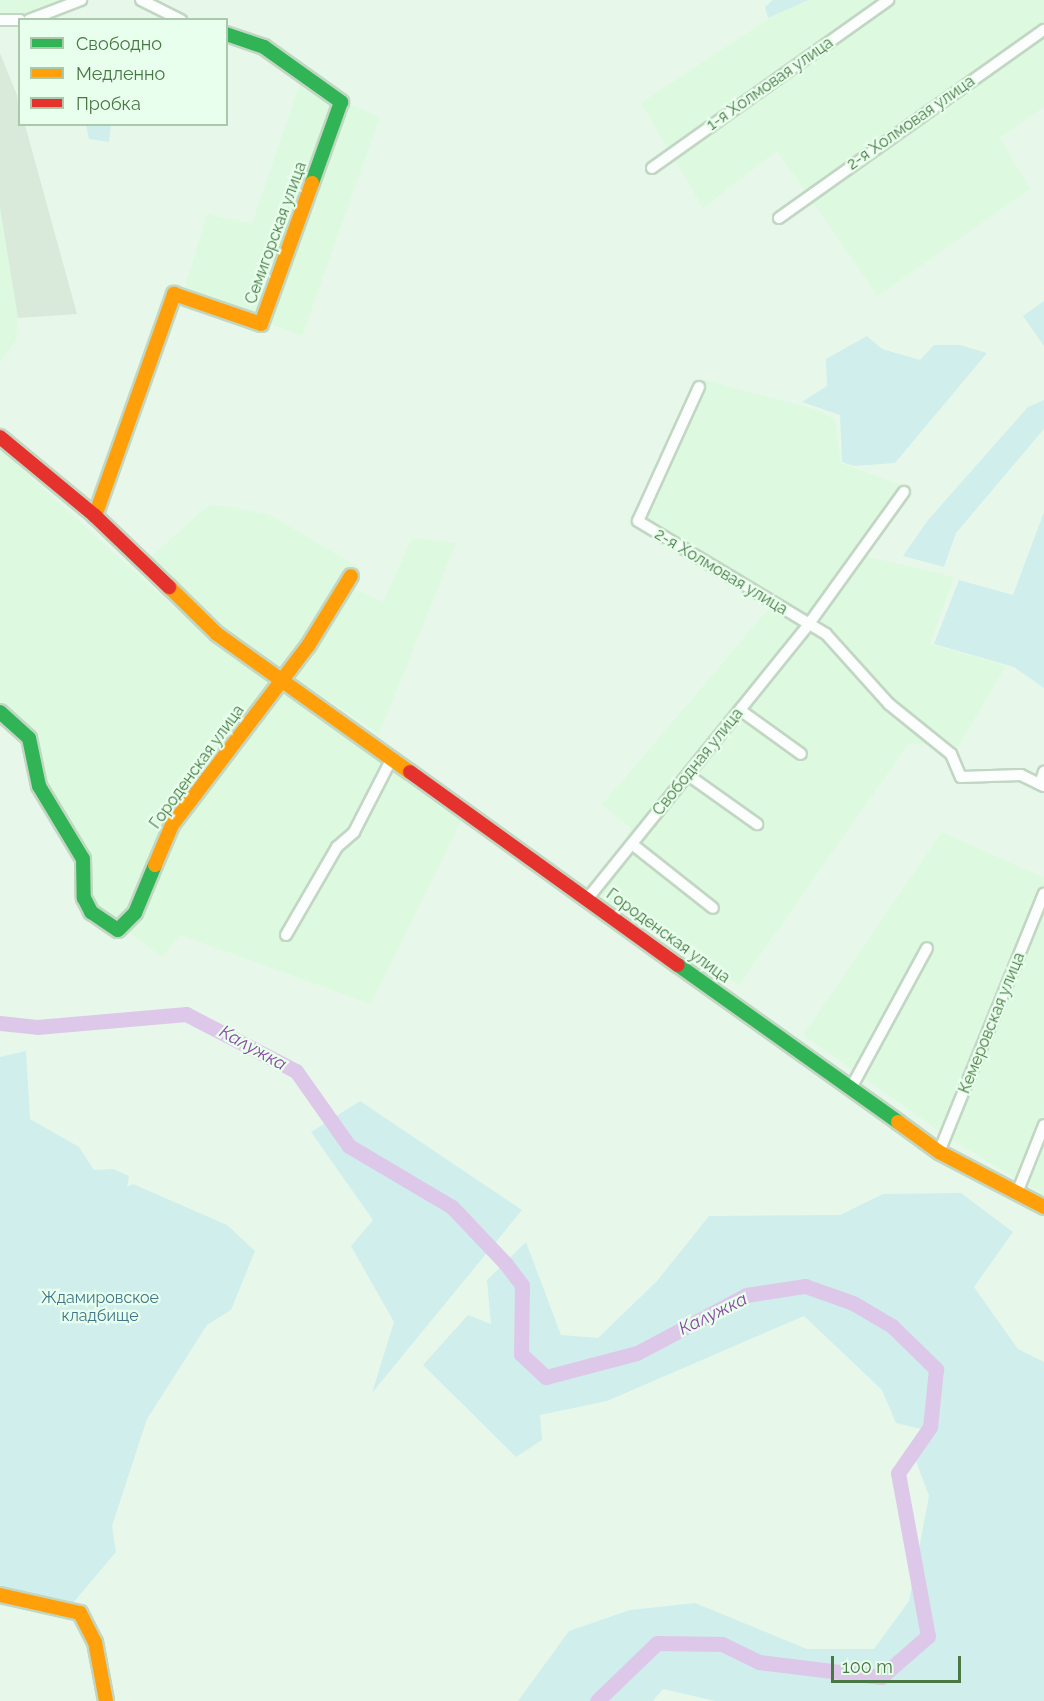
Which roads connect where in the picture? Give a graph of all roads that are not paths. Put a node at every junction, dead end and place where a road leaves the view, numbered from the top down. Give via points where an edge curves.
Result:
1 (81, 0) edge
2 (141, 0) edge
3 (888, 0) edge
4 (33, 18) edge
5 (177, 18) edge
6 (0, 20) edge
7 (18, 20) edge
8 (1044, 30) edge
9 (228, 35) edge
10 (652, 168) dead end
11 (779, 218) dead end
12 (699, 387) dead end
13 (0, 437) edge
14 (904, 492) dead end
15 (95, 516) junction
16 (351, 576) dead end
17 (808, 625) junction
18 (281, 679) junction
19 (740, 710) junction
20 (0, 712) edge
21 (801, 754) dead end
22 (392, 759) junction
23 (1044, 772) edge
24 (688, 775) junction
25 (1042, 785) edge
26 (757, 824) dead end
27 (632, 844) junction
28 (1044, 893) edge
29 (588, 898) junction
30 (713, 908) dead end
31 (286, 935) dead end
32 (927, 948) dead end
33 (851, 1088) junction
34 (1044, 1125) edge
35 (939, 1152) junction
36 (1017, 1193) junction
37 (1044, 1207) edge
38 (0, 1595) edge
39 (106, 1701) edge

1 - 4 street
2 - 5 street
3 - 10 street, 1-я Холмовая улица
6 - 7 street
8 - 11 street, 2-я Холмовая улица
9 - 15 street, Семигорская улица via 264,47 340,102 261,324 174,294
12 - 17 street, 2-я Холмовая улица via 638,521
13 - 15 street, Городенская улица
14 - 17 street, Свободная улица
15 - 18 street, Городенская улица via 209,628
16 - 18 street, Городенская улица via 308,646
17 - 19 street, Свободная улица
17 - 25 street via 826,634 889,704 951,754 961,777 1022,775
18 - 20 street, Городенская улица via 172,825 135,913 118,930 91,912 84,898 83,859 39,786 29,738
18 - 22 street, Городенская улица
19 - 21 street
19 - 24 street, Свободная улица
22 - 29 street, Городенская улица
22 - 31 street via 354,832 337,847
23 - 25 street
24 - 26 street
24 - 27 street, Свободная улица
27 - 29 street, Свободная улица
27 - 30 street
28 - 35 street, Кемеровская улица
29 - 33 street, Городенская улица
32 - 33 street
33 - 35 street, Городенская улица
34 - 36 street
35 - 36 street, Городенская улица
36 - 37 street, Городенская улица
38 - 39 street via 80,1614 95,1642

